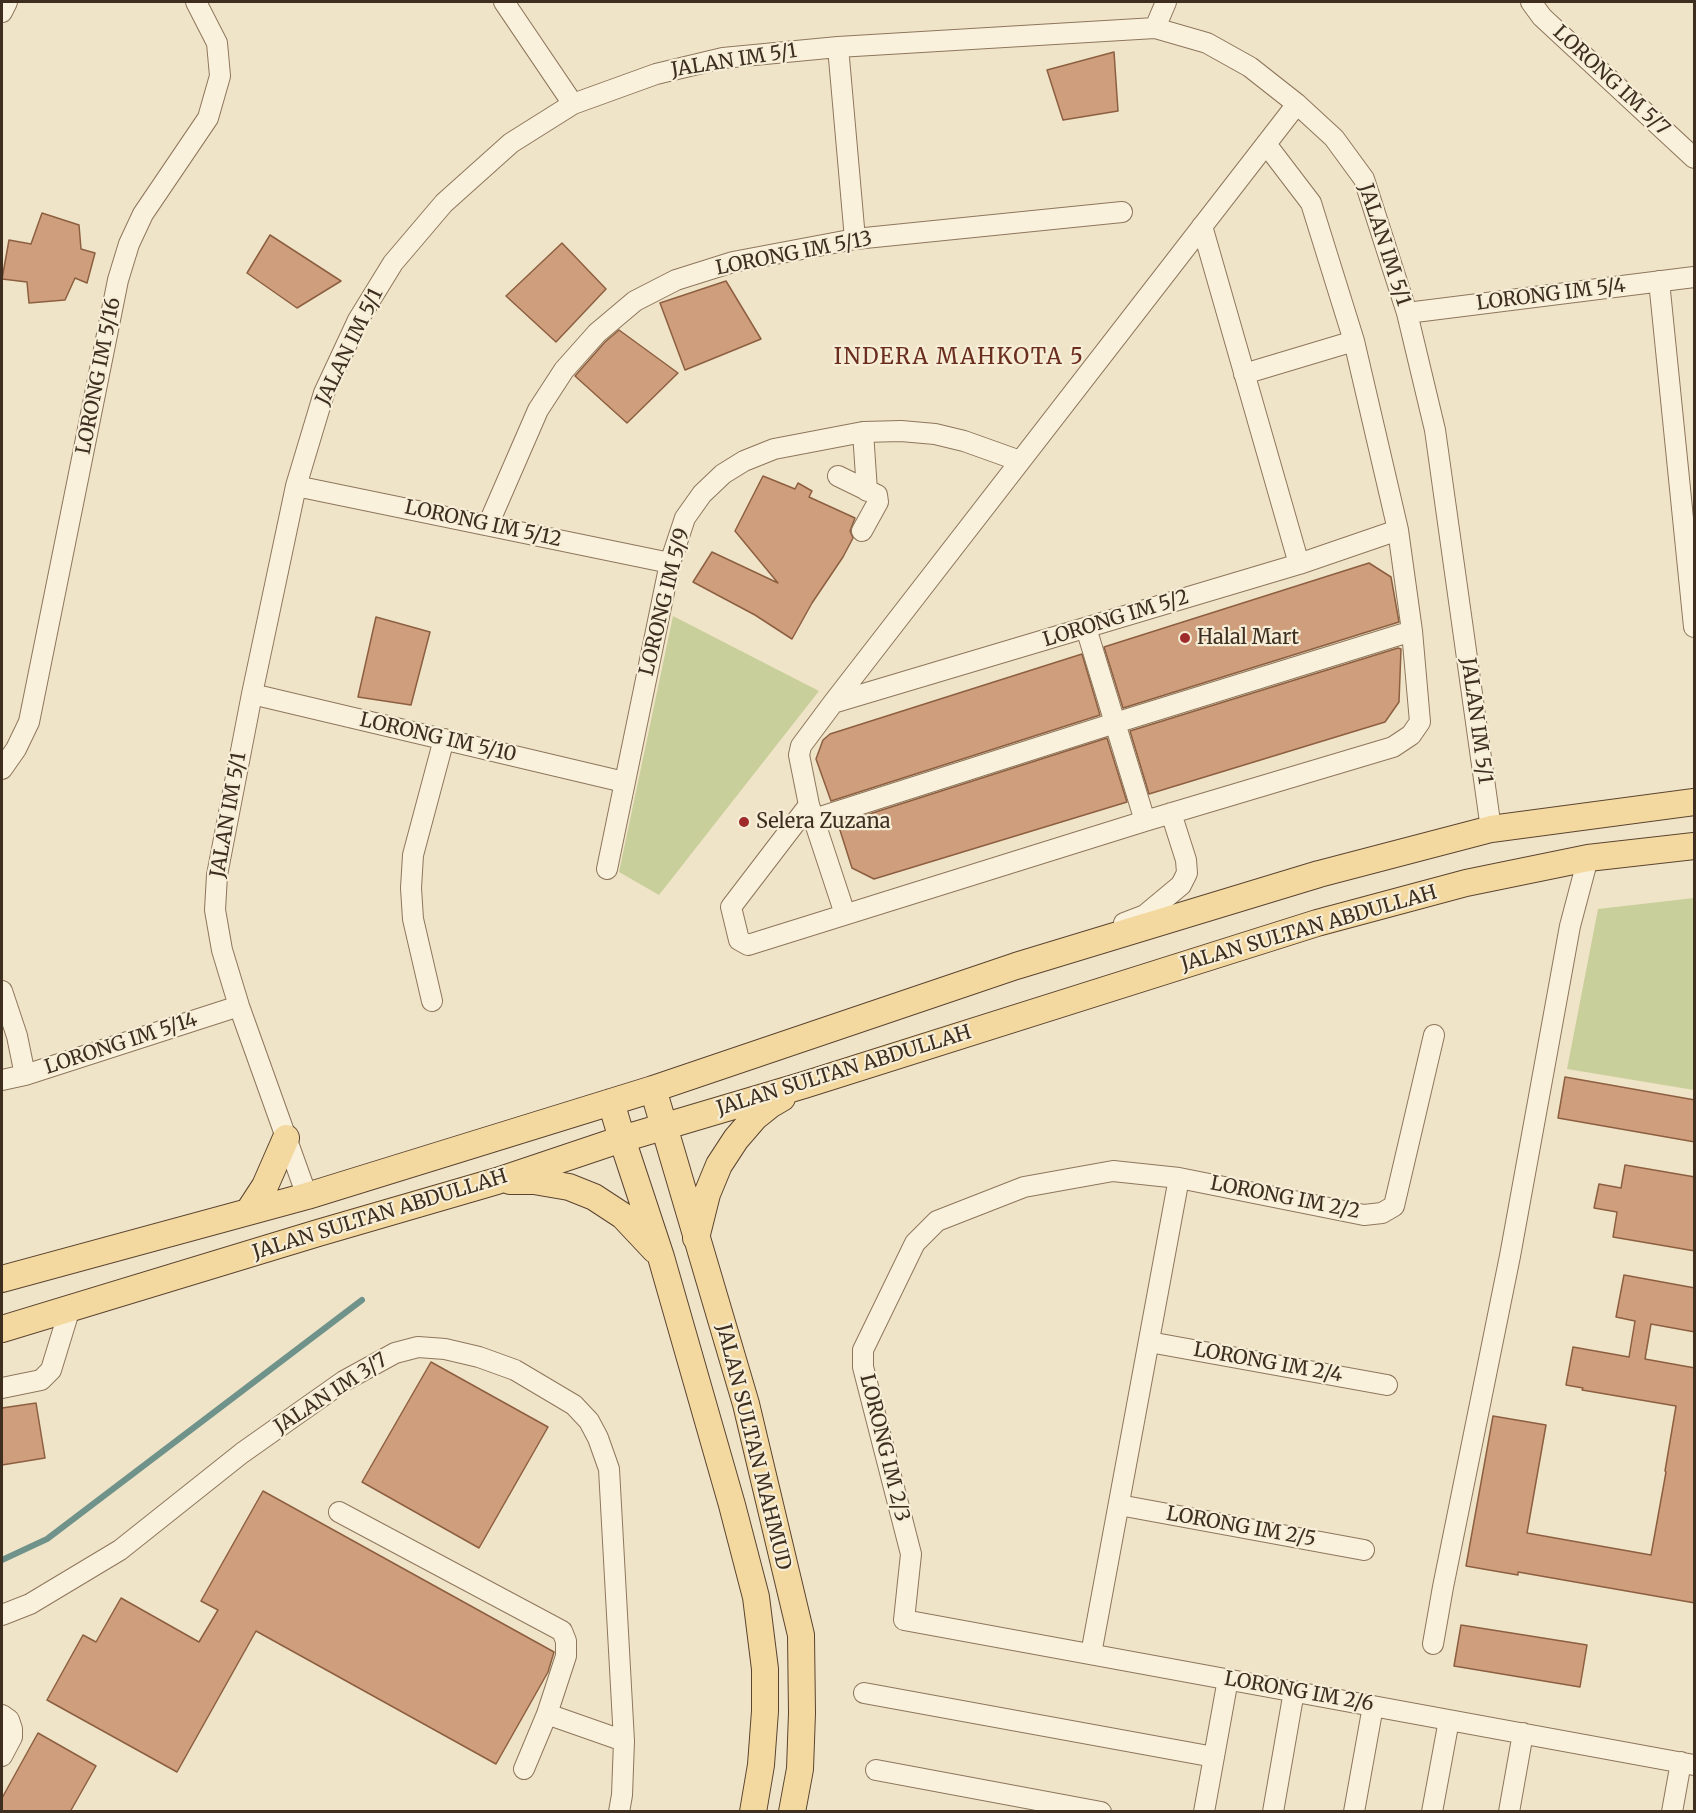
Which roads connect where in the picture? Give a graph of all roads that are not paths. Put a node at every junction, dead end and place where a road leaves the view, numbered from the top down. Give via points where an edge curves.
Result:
1 (7, 2) edge
2 (196, 2) edge
3 (504, 2) edge
4 (1166, 2) edge
5 (1531, 2) edge
6 (2, 12) edge
7 (1155, 28) junction
8 (838, 46) junction
9 (573, 104) junction
10 (1297, 104) junction
11 (1266, 144) junction
12 (1695, 158) edge
13 (1122, 212) dead end
14 (1202, 226) junction
15 (855, 239) junction
16 (1695, 277) edge
17 (1659, 281) junction
18 (1407, 313) junction
19 (1354, 341) junction
20 (1244, 374) junction
21 (863, 432) junction
22 (1020, 461) junction
23 (838, 476) dead end
24 (296, 486) junction
25 (867, 490) junction
26 (1688, 493) edge
27 (488, 525) junction
28 (1398, 530) junction
29 (862, 531) dead end
30 (670, 563) junction
31 (1299, 564) junction
32 (1695, 627) edge
33 (1086, 628) junction
34 (1412, 631) junction
35 (252, 694) junction
36 (833, 703) junction
37 (1115, 723) junction
38 (444, 739) junction
39 (2, 769) edge
40 (624, 782) junction
41 (1695, 802) edge
42 (812, 812) junction
43 (1171, 813) junction
44 (1145, 821) junction
45 (1491, 829) junction
46 (1695, 846) edge
47 (1588, 858) junction
48 (607, 869) dead end
49 (845, 914) junction
50 (1016, 966) junction
51 (2, 991) edge
52 (432, 1001) dead end
53 (239, 1006) junction
54 (1434, 1035) dead end
55 (25, 1074) junction
56 (2, 1080) edge
57 (804, 1085) junction
58 (653, 1089) junction
59 (611, 1102) junction
60 (664, 1126) junction
61 (286, 1138) junction
62 (621, 1139) junction
63 (1179, 1178) junction
64 (497, 1181) junction
65 (307, 1196) junction
66 (248, 1212) junction
67 (696, 1238) junction
68 (661, 1257) junction
69 (2, 1279) edge
70 (70, 1308) junction
71 (2, 1329) edge
72 (1149, 1342) junction
73 (1387, 1385) dead end
74 (2, 1388) edge
75 (1119, 1505) junction
76 (339, 1512) dead end
77 (1364, 1550) dead end
78 (2, 1615) edge
79 (904, 1620) joint
80 (1433, 1644) dead end
81 (1091, 1654) junction
82 (1228, 1679) junction
83 (1294, 1691) junction
84 (864, 1694) dead end
85 (1373, 1706) junction
86 (547, 1714) junction
87 (2, 1715) edge
88 (1449, 1720) junction
89 (1523, 1733) junction
90 (624, 1741) junction
91 (2, 1756) edge
92 (1214, 1757) junction
93 (1688, 1763) edge
94 (524, 1769) dead end
95 (876, 1770) dead end
96 (619, 1812) edge
97 (753, 1812) edge
98 (792, 1812) edge
99 (1101, 1812) edge
100 (1204, 1812) edge
101 (1273, 1812) edge
102 (1354, 1812) edge
103 (1432, 1812) edge
104 (1509, 1812) edge
105 (1672, 1812) edge

1 - 6 street
2 - 39 street, LORONG IM 5/16 via 217,43 220,76 208,118 143,214 129,244 118,280 29,722
3 - 9 street
4 - 7 street
5 - 12 street, LORONG IM 5/7
7 - 8 street, JALAN IM 5/1
7 - 10 street, JALAN IM 5/1 via 1207,43 1250,67
8 - 9 street, JALAN IM 5/1 via 723,58 656,74
8 - 15 street
9 - 24 street, JALAN IM 5/1 via 511,143 444,203 393,263 358,320 324,393
10 - 11 street
10 - 18 street, JALAN IM 5/1 via 1334,138 1364,179
11 - 14 street
11 - 19 street via 1311,202
13 - 15 street, LORONG IM 5/13
14 - 20 street
14 - 22 street
15 - 27 street, LORONG IM 5/13 via 734,262 676,280 635,301 597,333 564,370 537,410
16 - 17 street, LORONG IM 5/4
17 - 18 street, LORONG IM 5/4
17 - 26 street
18 - 45 street, JALAN IM 5/1 via 1435,430
19 - 20 street
19 - 28 street
20 - 31 street
21 - 22 street, LORONG IM 5/9 via 934,434
21 - 25 street
21 - 30 street, LORONG IM 5/9 via 774,449 723,474 685,518
22 - 36 street
23 - 25 street
24 - 27 street, LORONG IM 5/12
24 - 35 street, JALAN IM 5/1
25 - 29 street via 877,495 878,502
26 - 32 street
27 - 30 street, LORONG IM 5/12
28 - 31 street, LORONG IM 5/2
28 - 34 street
30 - 40 street, LORONG IM 5/9
31 - 33 street, LORONG IM 5/2
33 - 36 street, LORONG IM 5/2
33 - 37 street
34 - 37 street
34 - 43 street via 1420,722 1411,735 1393,747
35 - 38 street, LORONG IM 5/10
35 - 53 street, JALAN IM 5/1 via 217,875 215,910
36 - 42 street via 799,750
37 - 42 street
37 - 44 street
38 - 40 street, LORONG IM 5/10
38 - 52 street via 413,855 411,888 413,919
40 - 48 street, LORONG IM 5/9
41 - 45 main road, JALAN SULTAN ABDULLAH
42 - 49 street
42 - 49 street via 731,907 739,940 748,945
43 - 44 street
43 - 50 street via 1186,860 1187,873 1181,885 1145,915
44 - 49 street
45 - 50 main road, JALAN SULTAN ABDULLAH via 1319,874
46 - 47 main road, JALAN SULTAN ABDULLAH
47 - 57 main road, JALAN SULTAN ABDULLAH via 1466,883 1317,923
47 - 80 street via 1570,926
50 - 58 main road, JALAN SULTAN ABDULLAH
51 - 55 street
53 - 55 street, LORONG IM 5/14
53 - 61 street, JALAN IM 5/1
54 - 63 street, LORONG IM 2/2 via 1394,1206 1382,1213 1364,1215
55 - 56 street, LORONG IM 5/14
57 - 60 main road, JALAN SULTAN ABDULLAH
57 - 67 main road via 770,1105 736,1139 707,1194
58 - 59 main road, JALAN SULTAN ABDULLAH
58 - 60 main road, JALAN SULTAN MAHMUD
59 - 62 main road, JALAN SULTAN MAHMUD
59 - 65 main road, JALAN SULTAN ABDULLAH
60 - 62 main road, JALAN SULTAN ABDULLAH
60 - 67 main road, JALAN SULTAN MAHMUD
61 - 65 street, JALAN IM 5/1
61 - 66 main road via 265,1186
62 - 64 main road, JALAN SULTAN ABDULLAH
62 - 68 main road, JALAN SULTAN MAHMUD
63 - 72 street
63 - 79 street, LORONG IM 2/3 via 1113,1171 1024,1187 937,1221 915,1243 863,1350 863,1367 911,1554
64 - 68 main road via 569,1187 594,1197 623,1216
64 - 70 main road, JALAN SULTAN ABDULLAH
65 - 66 main road, JALAN SULTAN ABDULLAH
66 - 69 main road, JALAN SULTAN ABDULLAH
67 - 98 main road, JALAN SULTAN MAHMUD via 746,1404 801,1635 800,1769
68 - 97 main road, JALAN SULTAN MAHMUD via 756,1597 765,1669 765,1711
70 - 71 main road, JALAN SULTAN ABDULLAH
70 - 74 street via 51,1370 41,1380
72 - 73 street, LORONG IM 2/4
72 - 75 street
75 - 77 street, LORONG IM 2/5
75 - 81 street
76 - 86 street via 562,1631 566,1656
78 - 90 street, JALAN IM 3/7 via 30,1604 120,1550 242,1453 344,1381 395,1353 418,1347 445,1348 515,1370 574,1405 598,1437 609,1469
79 - 81 street, LORONG IM 2/6
81 - 82 street, LORONG IM 2/6
82 - 83 street, LORONG IM 2/6
82 - 92 street
83 - 85 street, LORONG IM 2/6
83 - 101 street
84 - 92 street
85 - 88 street, LORONG IM 2/6
85 - 102 street
86 - 90 street
86 - 94 street
87 - 91 street via 12,1729
88 - 89 street, LORONG IM 2/6
88 - 103 street
89 - 93 street, LORONG IM 2/6
89 - 104 street
90 - 96 street, JALAN IM 3/7
92 - 100 street
93 - 105 street
95 - 99 street

